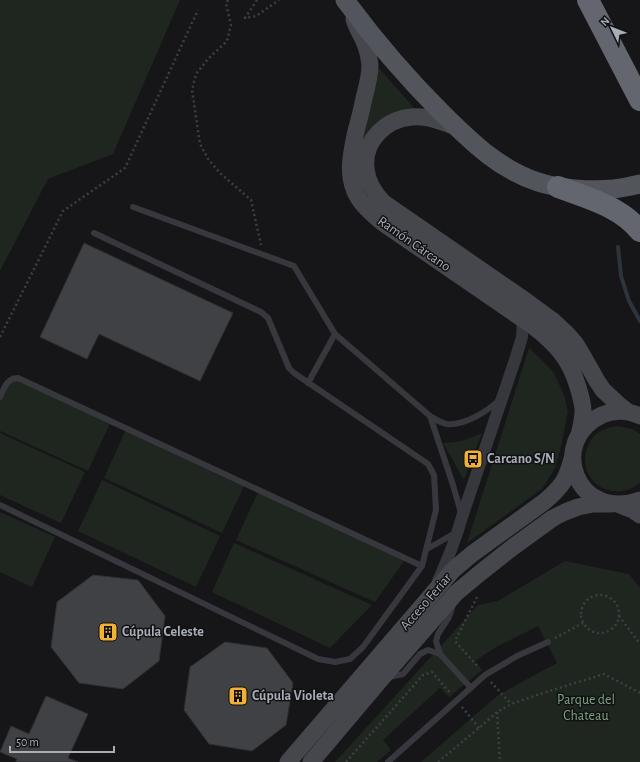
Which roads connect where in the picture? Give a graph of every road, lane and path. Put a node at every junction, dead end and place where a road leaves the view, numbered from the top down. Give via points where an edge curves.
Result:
1 (228, 0) edge
2 (257, 0) edge
3 (279, 0) edge
4 (588, 0) edge
5 (348, 4) edge
6 (198, 10) dead end
7 (640, 100) edge
8 (456, 127) junction
9 (640, 184) edge
10 (558, 187) junction
11 (133, 207) dead end
12 (640, 231) edge
13 (94, 233) dead end
14 (263, 255) junction
15 (523, 319) junction
16 (335, 334) junction
17 (0, 337) edge
18 (308, 383) junction
19 (503, 396) junction
20 (0, 397) edge
21 (634, 414) edge
22 (430, 416) junction
23 (579, 435) junction
24 (573, 455) junction
25 (640, 500) edge
26 (615, 504) junction
27 (0, 505) edge
28 (640, 515) edge
29 (462, 517) junction
30 (458, 531) junction
31 (427, 549) junction
32 (422, 566) junction
33 (480, 573) junction
34 (456, 593) junction
35 (432, 595) junction
36 (619, 616) junction
37 (583, 623) junction
38 (548, 642) joint
39 (640, 644) edge
40 (440, 654) junction
41 (485, 675) junction
42 (382, 678) junction
43 (471, 688) junction
44 (640, 693) edge
45 (457, 701) junction
46 (511, 704) junction
47 (497, 712) junction
48 (479, 728) junction
49 (288, 762) edge
50 (311, 762) edge
51 (346, 762) edge
52 (388, 762) edge
53 (438, 762) edge
54 (500, 762) edge

1 - 14 path via 226,4 231,25 227,41 208,58 196,74 192,90 200,144 220,173 251,200
2 - 3 path via 245,18 256,16
4 - 7 highway
5 - 8 main road via 393,61
5 - 15 main road, Ramón Cárcano via 366,45 370,65 350,162 350,173 356,193 366,208 383,223
6 - 17 path via 125,168 63,210
8 - 10 main road via 488,156 505,167 538,182
8 - 21 main road, Ramón Cárcano via 420,116 402,118 384,127 372,141 366,160 367,177 374,191 384,203 560,327 575,343 600,386 610,397
9 - 10 main road via 586,190
10 - 12 highway via 606,205
11 - 14 lane
13 - 18 lane via 260,312 268,318 289,368
14 - 16 lane via 294,266
15 - 19 street via 522,337
15 - 23 main road, Ramón Cárcano via 552,342 571,367 583,409
16 - 18 lane
16 - 22 lane
18 - 31 lane via 428,464 434,475 436,510
19 - 22 lane via 488,409 465,421 447,424
19 - 29 street
20 - 32 lane via 9,380 18,378
21 - 23 main road via 605,414 595,418
22 - 29 lane
23 - 24 main road, Acceso Feriar
24 - 26 main road via 575,472 582,487 600,501
24 - 35 main road, Acceso Feriar via 567,476 554,494 472,554 453,570
25 - 26 main road
26 - 28 main road
26 - 33 main road, Acceso Feriar via 593,504 564,512 541,526
27 - 32 lane via 318,659 335,662 350,659 363,647
29 - 30 street
30 - 31 lane
30 - 35 street
31 - 32 lane
33 - 34 main road, Acceso Feriar
33 - 41 path via 483,584 455,641
34 - 40 lane via 449,616 436,641
34 - 42 main road, Acceso Feriar
35 - 49 main road, Acceso Feriar
36 - 37 path via 614,627 604,633 592,632
36 - 37 path via 616,603 604,595 596,595 584,603 581,609
36 - 39 path
37 - 38 path
38 - 41 lane
40 - 42 lane via 428,650 420,654 403,674
40 - 43 lane
41 - 43 lane
41 - 46 path
42 - 50 main road, Acceso Feriar
43 - 45 lane
44 - 46 path via 604,674
45 - 48 path
45 - 51 path via 432,672 423,675
45 - 52 lane
46 - 47 path
47 - 48 path
47 - 54 path
48 - 53 path

